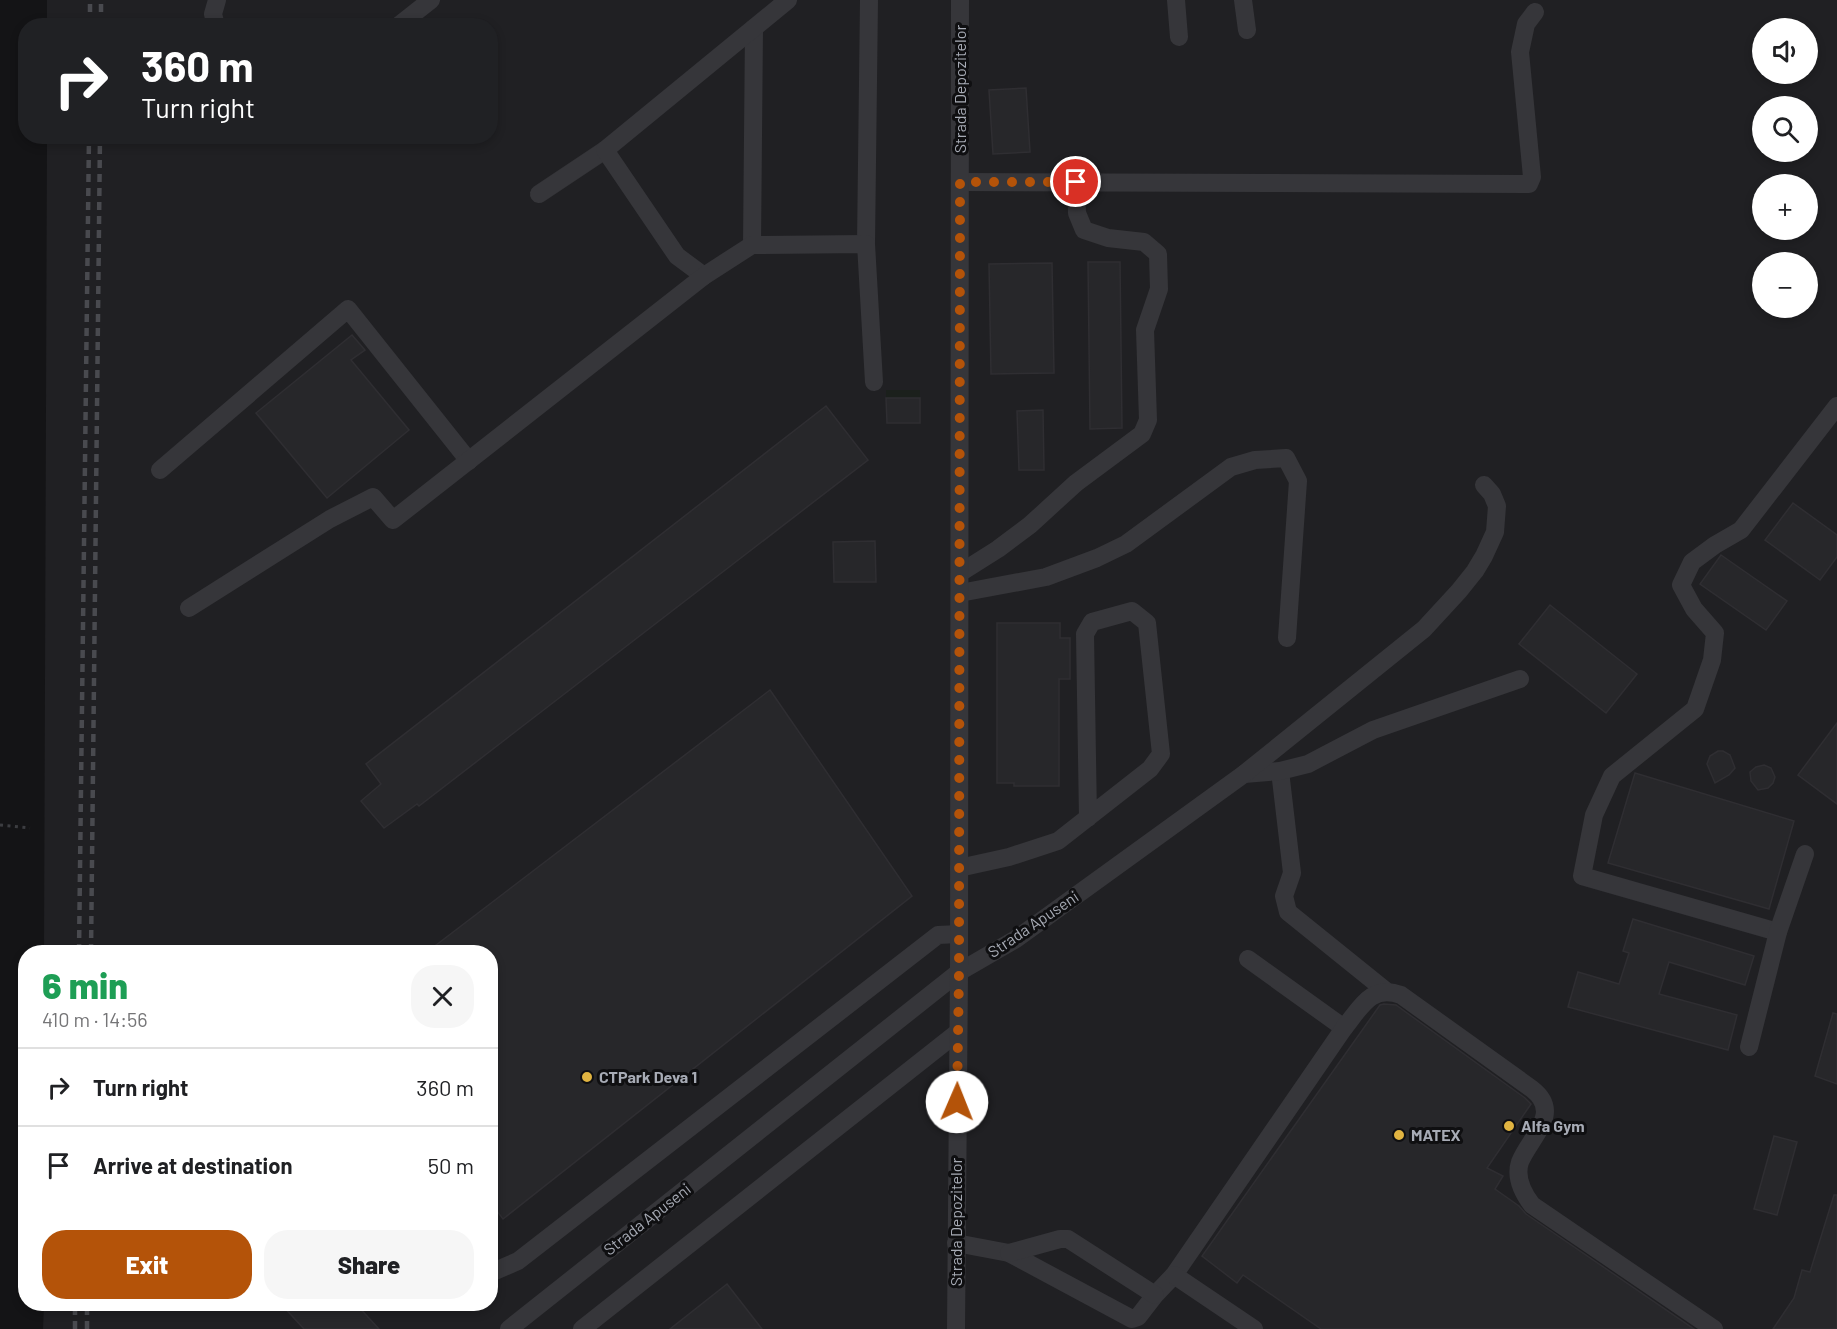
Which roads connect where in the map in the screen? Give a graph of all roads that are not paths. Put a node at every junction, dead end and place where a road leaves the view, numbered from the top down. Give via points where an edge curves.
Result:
1 (217, 0) edge
2 (431, 0) edge
3 (788, 0) edge
4 (869, 0) edge
5 (960, 0) edge
6 (1176, 0) edge
7 (1243, 0) edge
8 (1535, 12) dead end
9 (214, 18) edge
10 (408, 18) edge
11 (754, 28) junction
12 (1247, 30) dead end
13 (1179, 37) dead end
14 (605, 150) junction
15 (960, 182) junction
16 (1076, 182) junction
17 (539, 194) dead end
18 (866, 244) junction
19 (752, 245) junction
20 (704, 276) junction
21 (874, 382) dead end
22 (1837, 406) edge
23 (469, 461) junction
24 (160, 470) dead end
25 (1484, 485) dead end
26 (960, 573) junction
27 (960, 593) junction
28 (189, 608) dead end
29 (1287, 638) dead end
30 (1520, 679) dead end
31 (1280, 771) junction
32 (1244, 774) junction
33 (1088, 818) junction
34 (1805, 855) dead end
35 (959, 868) junction
36 (1778, 932) junction
37 (959, 934) junction
38 (1248, 959) dead end
39 (959, 972) junction
40 (1386, 991) junction
41 (1344, 1028) junction
42 (958, 1032) junction
43 (1749, 1047) dead end
44 (956, 1243) junction
45 (1009, 1253) junction
46 (498, 1269) edge
47 (1174, 1275) junction
48 (1155, 1295) junction
49 (509, 1329) edge
50 (582, 1329) edge
51 (956, 1329) edge
52 (1254, 1329) edge
53 (1714, 1329) edge

1 - 9 street
2 - 10 street
3 - 11 street
4 - 18 street
5 - 15 street, Strada Depozitelor
6 - 13 street
7 - 12 street
8 - 16 street via 1526,24 1520,52 1532,177 1529,184
11 - 14 street
11 - 19 street
14 - 17 street
14 - 20 street via 677,256
15 - 16 street
15 - 26 street, Strada Depozitelor
16 - 26 street via 1077,213 1084,230 1108,238 1144,242 1158,254 1159,289 1145,330 1148,420 1142,434 1076,483 1030,525
18 - 19 street
18 - 21 street
19 - 20 street
20 - 23 street
22 - 36 street via 1741,530 1692,562 1682,585 1694,609 1715,633 1712,660 1695,709 1612,776 1594,815 1582,876
23 - 24 street via 348,309
23 - 28 street via 393,520 373,497 330,519
25 - 32 street, Strada Apuseni via 1497,506 1495,532 1484,556 1459,591 1424,629
26 - 27 street, Strada Depozitelor
27 - 29 street via 1046,577 1096,558 1126,544 1231,467 1255,460 1286,458 1298,481
27 - 35 street, Strada Depozitelor
30 - 31 street via 1373,730 1308,764
31 - 32 street
31 - 40 street via 1292,873 1284,896 1288,912
32 - 39 street, Strada Apuseni via 1016,939
33 - 33 street via 1086,634 1092,622 1132,611 1147,623 1161,754 1150,769
33 - 35 street via 1058,841
34 - 36 street
35 - 37 street, Strada Depozitelor
36 - 43 street
37 - 39 street, Strada Depozitelor
37 - 46 street via 938,935 518,1261
38 - 41 street
39 - 42 street, Strada Depozitelor
39 - 49 street, Strada Apuseni
40 - 41 street via 1370,996
40 - 53 street via 1401,994 1541,1097 1544,1120 1520,1163 1519,1173 1523,1191 1532,1205
41 - 47 street
42 - 44 street, Strada Depozitelor
42 - 50 street
44 - 45 street
44 - 51 street, Strada Depozitelor
45 - 48 street via 1068,1239
45 - 48 street via 1132,1318 1138,1317
47 - 48 street
47 - 52 street

